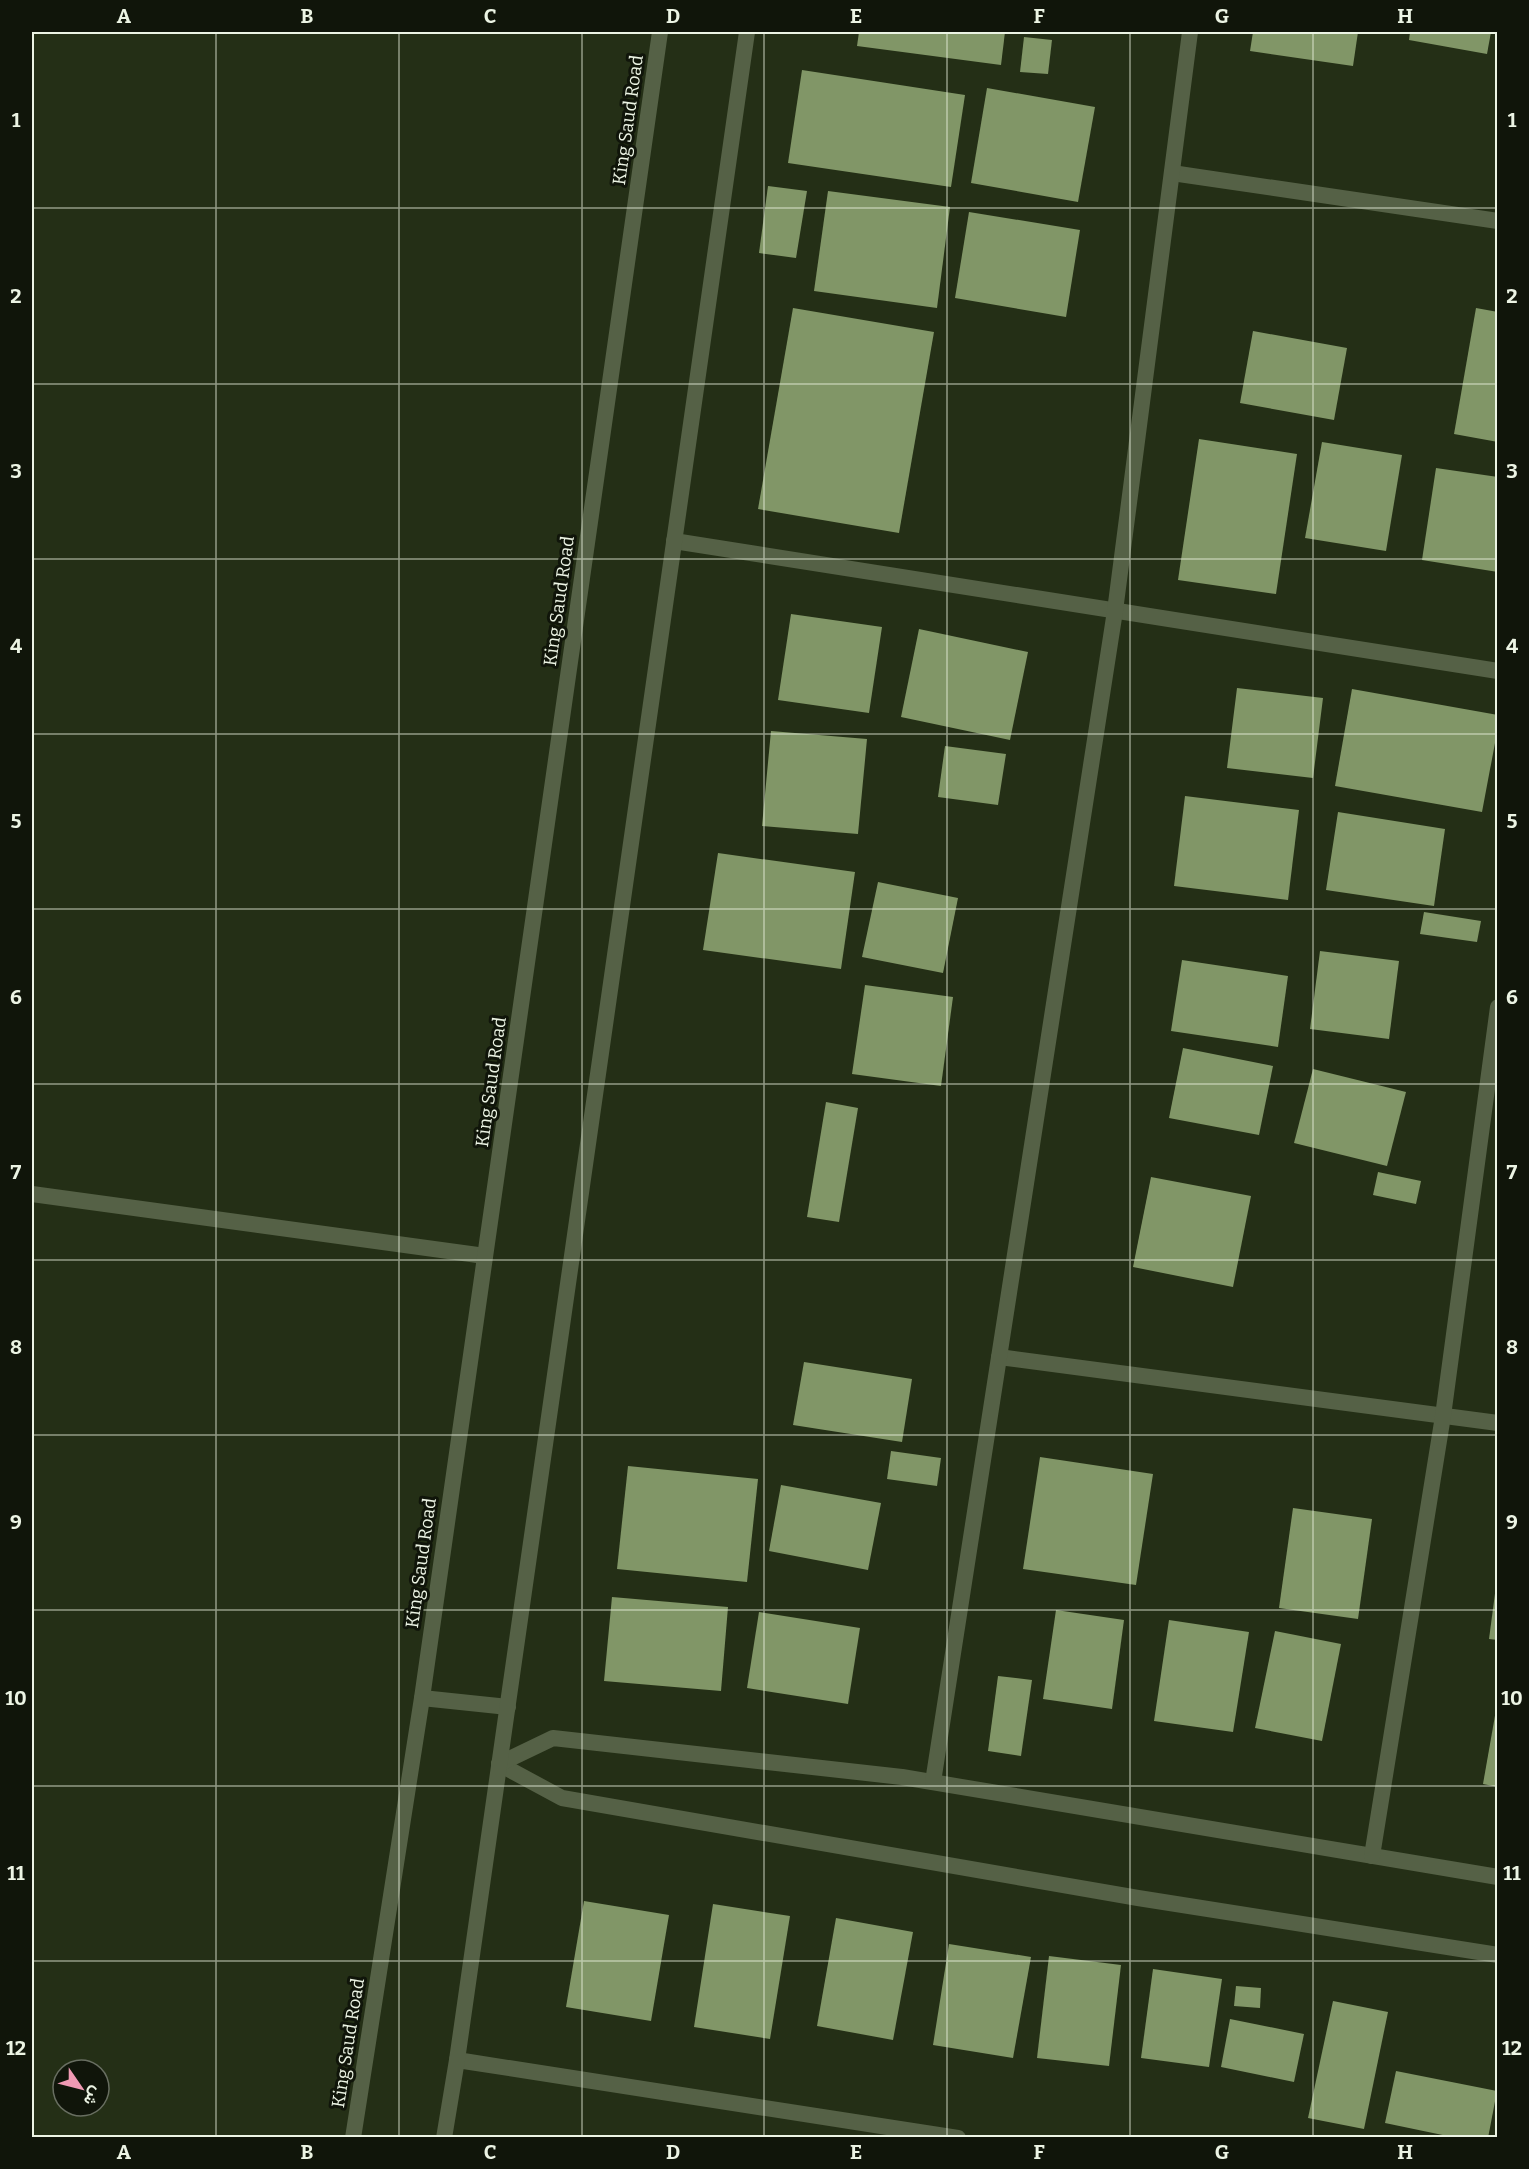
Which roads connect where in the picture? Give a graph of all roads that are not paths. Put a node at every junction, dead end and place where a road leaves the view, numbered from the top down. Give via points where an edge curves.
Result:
1 (660, 32) edge
2 (747, 32) edge
3 (1190, 32) edge
4 (1172, 173) junction
5 (1497, 222) edge
6 (674, 541) junction
7 (1115, 611) junction
8 (1497, 670) edge
9 (1497, 1007) edge
10 (32, 1194) edge
11 (485, 1256) junction
12 (999, 1357) junction
13 (1443, 1416) junction
14 (1497, 1423) edge
15 (422, 1698) junction
16 (508, 1707) junction
17 (499, 1764) junction
18 (933, 1782) junction
19 (1372, 1856) junction
20 (1497, 1877) edge
21 (1497, 1954) edge
22 (457, 2060) junction
23 (353, 2138) edge
24 (444, 2138) edge
25 (958, 2138) edge

1 - 11 street, King Saud Road
2 - 6 street
3 - 4 street
4 - 5 street
4 - 7 street
6 - 7 street
6 - 16 street
7 - 8 street
7 - 12 street
9 - 13 street
10 - 11 street
11 - 15 street, King Saud Road
12 - 13 street
12 - 18 street
13 - 14 street
13 - 19 street
15 - 16 street
15 - 23 street, King Saud Road
16 - 17 street
17 - 18 street via 553,1737
17 - 21 street via 562,1798 1138,1898
17 - 22 street
18 - 19 street
19 - 20 street
22 - 24 street
22 - 25 street

